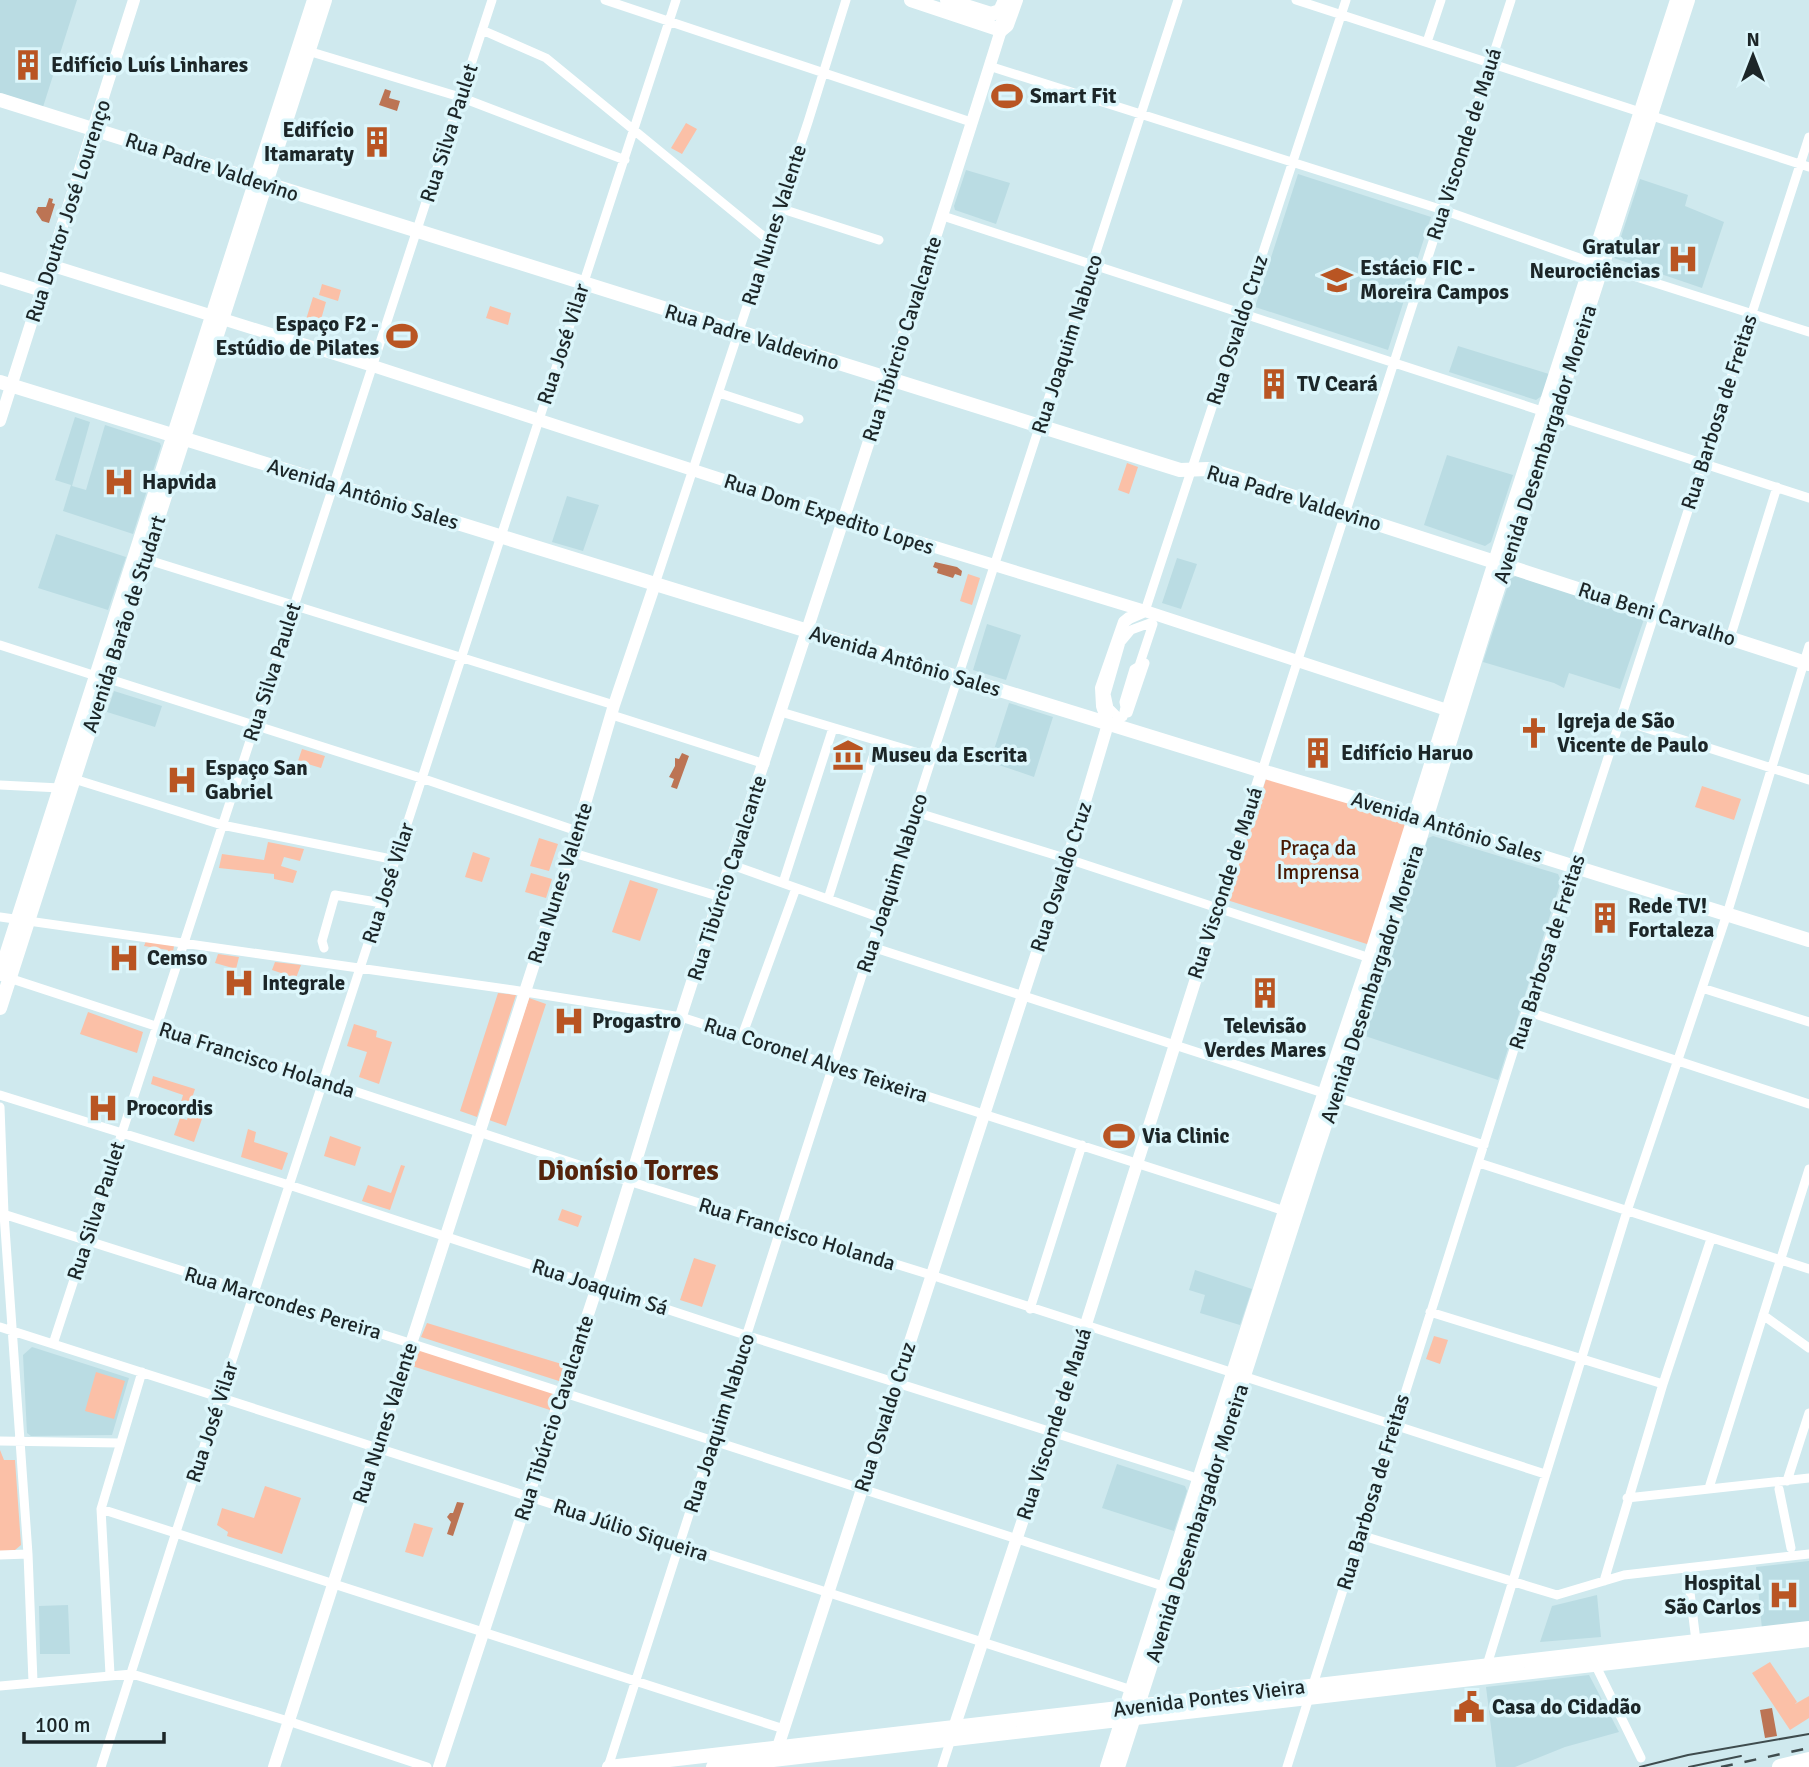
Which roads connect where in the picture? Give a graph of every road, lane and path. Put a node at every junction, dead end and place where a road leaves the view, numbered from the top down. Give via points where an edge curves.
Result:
1 (134, 0) edge
2 (314, 0) edge
3 (325, 0) edge
4 (492, 0) edge
5 (605, 0) edge
6 (676, 0) edge
7 (846, 0) edge
8 (911, 0) edge
9 (947, 0) edge
10 (1178, 0) edge
11 (1296, 0) edge
12 (1346, 0) edge
13 (1441, 0) edge
14 (1511, 0) edge
15 (1677, 0) edge
16 (1688, 0) edge
17 (1008, 2) edge
18 (1341, 15) junction
19 (670, 21) junction
20 (482, 30) junction
21 (1001, 30) junction
22 (1427, 42) junction
23 (308, 51) junction
24 (1491, 63) junction
25 (989, 66) junction
26 (823, 72) junction
27 (460, 97) junction
28 (0, 100) edge
29 (1141, 114) junction
30 (1645, 114) junction
31 (971, 122) junction
32 (95, 129) junction
33 (635, 131) junction
34 (1809, 138) edge
35 (625, 160) junction
36 (1292, 163) junction
37 (1805, 166) edge
38 (260, 183) junction
39 (779, 208) junction
40 (1443, 210) junction
41 (943, 216) junction
42 (417, 232) junction
43 (768, 240) junction
44 (879, 240) dead end
45 (1598, 263) junction
46 (50, 265) junction
47 (1094, 265) junction
48 (0, 278) edge
49 (583, 284) junction
50 (42, 291) junction
51 (1751, 313) junction
52 (1242, 314) junction
53 (216, 318) junction
54 (739, 332) junction
55 (1809, 332) edge
56 (1393, 361) junction
57 (373, 366) junction
58 (888, 379) junction
59 (5, 384) edge
60 (719, 393) junction
61 (1550, 413) junction
62 (539, 419) junction
63 (799, 419) dead end
64 (0, 421) edge
65 (1039, 427) junction
66 (179, 438) junction
67 (1703, 462) junction
68 (694, 470) junction
69 (1191, 470) junction
70 (333, 484) junction
71 (1777, 487) junction
72 (1809, 498) edge
73 (1345, 513) junction
74 (845, 519) junction
75 (501, 536) junction
76 (145, 559) junction
77 (1500, 563) junction
78 (994, 566) junction
79 (654, 584) junction
80 (293, 605) junction
81 (1145, 611) junction
82 (1655, 613) junction
83 (1161, 616) junction
84 (807, 632) junction
85 (1730, 638) junction
86 (0, 645) edge
87 (1809, 646) edge
88 (461, 656) junction
89 (1298, 662) junction
90 (1806, 663) edge
91 (101, 677) junction
92 (958, 678) junction
93 (613, 710) junction
94 (1447, 710) junction
95 (781, 712) junction
96 (1621, 720) junction
97 (1118, 723) junction
98 (255, 726) junction
99 (833, 728) junction
100 (878, 741) junction
101 (932, 757) junction
102 (765, 764) junction
103 (1772, 768) junction
104 (1262, 771) junction
105 (74, 779) junction
106 (423, 779) junction
107 (1809, 780) edge
108 (0, 785) edge
109 (60, 788) junction
110 (915, 812) junction
111 (1421, 818) junction
112 (222, 825) junction
113 (577, 831) junction
114 (570, 852) junction
115 (1068, 859) junction
116 (396, 860) junction
117 (732, 865) junction
118 (1574, 867) junction
119 (783, 883) junction
120 (796, 888) junction
121 (721, 897) junction
122 (828, 899) junction
123 (382, 903) junction
124 (1217, 909) junction
125 (1727, 914) junction
126 (0, 917) edge
127 (881, 918) junction
128 (22, 920) junction
129 (1809, 940) edge
130 (184, 942) junction
131 (872, 947) junction
132 (324, 948) dead end
133 (1370, 957) junction
134 (360, 968) junction
135 (5, 976) edge
136 (1702, 988) junction
137 (525, 992) junction
138 (1023, 995) junction
139 (0, 1008) edge
140 (1526, 1011) junction
141 (681, 1017) junction
142 (1809, 1022) edge
143 (157, 1028) junction
144 (742, 1036) junction
145 (1174, 1044) junction
146 (1678, 1062) junction
147 (833, 1065) junction
148 (322, 1082) junction
149 (0, 1095) edge
150 (1330, 1095) junction
151 (1809, 1104) edge
152 (0, 1107) edge
153 (984, 1113) junction
154 (479, 1132) junction
155 (122, 1133) junction
156 (1484, 1145) junction
157 (1082, 1146) junction
158 (1137, 1163) junction
159 (1479, 1163) junction
160 (1809, 1169) edge
161 (630, 1182) junction
162 (289, 1185) junction
163 (1285, 1211) junction
164 (1627, 1211) junction
165 (2, 1214) edge
166 (781, 1230) junction
167 (444, 1237) junction
168 (1711, 1239) junction
169 (86, 1240) junction
170 (1781, 1260) junction
171 (1809, 1269) edge
172 (931, 1275) junction
173 (597, 1286) junction
174 (254, 1294) junction
175 (1030, 1308) junction
176 (1430, 1312) junction
177 (1763, 1315) junction
178 (1085, 1325) junction
179 (0, 1327) edge
180 (13, 1331) junction
181 (747, 1336) junction
182 (411, 1343) junction
183 (53, 1344) junction
184 (1809, 1348) edge
185 (1581, 1360) junction
186 (142, 1372) junction
187 (1238, 1376) junction
188 (895, 1383) junction
189 (1662, 1384) junction
190 (561, 1392) junction
191 (220, 1399) junction
192 (1809, 1413) edge
193 (1394, 1426) junction
194 (1052, 1432) junction
195 (0, 1441) edge
196 (19, 1442) junction
197 (713, 1442) junction
198 (119, 1443) junction
199 (377, 1448) junction
200 (1545, 1474) junction
201 (1809, 1478) edge
202 (1200, 1479) junction
203 (1787, 1480) junction
204 (1709, 1488) junction
205 (863, 1489) junction
206 (1779, 1489) dead end
207 (527, 1497) junction
208 (1627, 1498) junction
209 (101, 1509) junction
210 (176, 1532) junction
211 (1360, 1535) junction
212 (1017, 1539) junction
213 (680, 1546) junction
214 (1791, 1548) dead end
215 (1809, 1554) edge
216 (0, 1555) edge
217 (28, 1555) junction
218 (1687, 1568) junction
219 (1604, 1581) junction
220 (1513, 1582) junction
221 (332, 1585) junction
222 (1166, 1587) junction
223 (828, 1594) junction
224 (1809, 1628) edge
225 (483, 1632) junction
226 (1809, 1640) edge
227 (1696, 1641) junction
228 (982, 1643) junction
229 (1592, 1659) junction
230 (1487, 1665) junction
231 (110, 1674) junction
232 (132, 1674) junction
233 (635, 1681) junction
234 (33, 1682) junction
235 (0, 1686) edge
236 (1310, 1691) junction
237 (1132, 1706) junction
238 (288, 1721) junction
239 (784, 1729) junction
240 (953, 1733) junction
241 (775, 1758) edge
242 (1641, 1758) dead end
243 (1809, 1760) edge
244 (101, 1767) edge
245 (274, 1767) edge
246 (427, 1767) edge
247 (439, 1767) edge
248 (609, 1767) edge
249 (713, 1767) edge
250 (942, 1767) edge
251 (1107, 1767) edge
252 (1118, 1767) edge
253 (1287, 1767) edge
254 (1780, 1767) edge

1 - 32 street, Rua Doutor José Lourenço
2 - 38 main road, Avenida Barão de Studart
3 - 23 main road, Avenida Barão de Studart
4 - 20 street, Rua Silva Paulet
5 - 19 street
6 - 19 street, Rua José Vilar
7 - 26 street, Rua Nunes Valente
8 - 21 main road
9 - 17 main road via 991,14
10 - 29 street, Rua Joaquim Nabuco
11 - 18 street
12 - 18 street, Rua Osvaldo Cruz
13 - 22 street
14 - 24 street, Rua Visconde de Mauá
15 - 30 main road, Avenida Desembargador Moreira
16 - 30 main road, Avenida Desembargador Moreira
17 - 21 main road, Rua Tibúrcio Cavalcante via 1007,25
18 - 22 street
18 - 36 street, Rua Osvaldo Cruz
19 - 26 street
19 - 33 street, Rua José Vilar
20 - 27 street, Rua Silva Paulet
20 - 33 street via 546,58
21 - 25 street, Rua Tibúrcio Cavalcante
22 - 24 street
23 - 27 street
23 - 38 main road, Avenida Barão de Studart
24 - 30 street
24 - 40 street, Rua Visconde de Mauá
25 - 29 street
25 - 31 street, Rua Tibúrcio Cavalcante
26 - 31 street
26 - 39 street, Rua Nunes Valente
27 - 35 street
27 - 42 street, Rua Silva Paulet
28 - 32 main road, Rua Padre Valdevino
29 - 36 street
29 - 47 street, Rua Joaquim Nabuco
30 - 37 street
30 - 45 main road, Avenida Desembargador Moreira
31 - 41 street, Rua Tibúrcio Cavalcante
32 - 38 main road, Rua Padre Valdevino
32 - 46 street, Rua Doutor José Lourenço
33 - 35 street, Rua José Vilar
33 - 43 street
34 - 37 street, Rua Barbosa de Freitas
35 - 49 street, Rua José Vilar
36 - 40 street
36 - 52 street, Rua Osvaldo Cruz
37 - 51 street, Rua Barbosa de Freitas
38 - 42 main road, Rua Padre Valdevino
38 - 53 main road, Avenida Barão de Studart
39 - 43 street, Rua Nunes Valente
39 - 44 street
40 - 45 street
40 - 56 street, Rua Visconde de Mauá
41 - 47 street
41 - 58 street, Rua Tibúrcio Cavalcante
42 - 49 main road, Rua Padre Valdevino
42 - 57 street, Rua Silva Paulet
43 - 54 street, Rua Nunes Valente
45 - 51 street
45 - 61 main road, Avenida Desembargador Moreira
46 - 50 street, Rua Doutor José Lourenço
46 - 53 street, Rua Dom Expedito Lopes
47 - 52 street
47 - 65 street, Rua Joaquim Nabuco
48 - 50 street
49 - 54 main road, Rua Padre Valdevino
49 - 62 street, Rua José Vilar
50 - 59 street, Rua Doutor José Lourenço
51 - 55 street
51 - 67 street, Rua Barbosa de Freitas
52 - 56 street
52 - 69 street, Rua Osvaldo Cruz
53 - 57 street, Rua Dom Expedito Lopes
53 - 66 main road, Avenida Barão de Studart
54 - 58 main road, Rua Padre Valdevino
54 - 60 street, Rua Nunes Valente
56 - 61 street
56 - 73 street, Rua Visconde de Mauá
57 - 62 street, Rua Dom Expedito Lopes
57 - 70 street, Rua Silva Paulet
58 - 65 main road, Rua Padre Valdevino
58 - 74 street, Rua Tibúrcio Cavalcante
59 - 64 street, Rua Doutor José Lourenço
59 - 66 main road, Avenida Antônio Sales
60 - 63 street
60 - 68 street, Rua Nunes Valente
61 - 67 street
61 - 77 main road, Avenida Desembargador Moreira
62 - 68 street, Rua Dom Expedito Lopes
62 - 75 street, Rua José Vilar
65 - 69 main road, Rua Padre Valdevino
65 - 78 street, Rua Joaquim Nabuco
66 - 70 main road, Avenida Antônio Sales
66 - 76 main road, Avenida Barão de Studart
66 - 91 main road, Avenida Barão de Studart
67 - 71 street
67 - 82 street, Rua Barbosa de Freitas
68 - 74 street, Rua Dom Expedito Lopes
68 - 79 street, Rua Nunes Valente
69 - 73 main road, Rua Padre Valdevino via 1208,469
69 - 81 street, Rua Osvaldo Cruz
70 - 75 main road, Avenida Antônio Sales
70 - 80 street, Rua Silva Paulet
71 - 72 street
71 - 85 street
73 - 77 main road, Rua Padre Valdevino
73 - 89 street, Rua Visconde de Mauá
74 - 78 street, Rua Dom Expedito Lopes
74 - 84 street, Rua Tibúrcio Cavalcante
75 - 79 main road, Avenida Antônio Sales
75 - 88 street, Rua José Vilar
76 - 80 street
76 - 91 main road, Avenida Barão de Studart
77 - 82 main road, Rua Beni Carvalho
77 - 94 main road, Avenida Desembargador Moreira
77 - 111 main road, Avenida Desembargador Moreira
78 - 81 street, Rua Dom Expedito Lopes
78 - 92 street, Rua Joaquim Nabuco
79 - 84 main road, Avenida Antônio Sales
79 - 93 street, Rua Nunes Valente
80 - 88 street
80 - 98 street, Rua Silva Paulet
81 - 83 street, Rua Dom Expedito Lopes
81 - 97 street, Rua Osvaldo Cruz via 1125,622 1101,688 1102,706
82 - 85 main road, Rua Beni Carvalho
82 - 96 street, Rua Barbosa de Freitas
83 - 89 street, Rua Dom Expedito Lopes
83 - 97 street, Rua Osvaldo Cruz
84 - 92 main road, Avenida Antônio Sales
84 - 95 street, Rua Tibúrcio Cavalcante
85 - 90 main road, Rua Beni Carvalho
86 - 91 street
87 - 90 street
88 - 93 street
88 - 106 street, Rua José Vilar
89 - 94 street, Rua Dom Expedito Lopes
89 - 104 street, Rua Visconde de Mauá
90 - 103 street
91 - 98 street
91 - 105 main road, Avenida Barão de Studart
91 - 109 main road, Avenida Barão de Studart
92 - 97 main road, Avenida Antônio Sales
92 - 101 street, Rua Joaquim Nabuco
93 - 102 street
93 - 113 street, Rua Nunes Valente
94 - 111 main road, Avenida Desembargador Moreira
95 - 99 street
95 - 102 street, Rua Tibúrcio Cavalcante
96 - 103 street
96 - 118 street, Rua Barbosa de Freitas
97 - 97 street via 1134,669 1153,624 1136,627 1121,642 1106,690
97 - 104 main road, Avenida Antônio Sales
97 - 115 street, Rua Osvaldo Cruz
98 - 106 street
98 - 112 street, Rua Silva Paulet
99 - 100 street
99 - 119 street
100 - 101 street
100 - 122 street
101 - 110 street, Rua Joaquim Nabuco
102 - 117 street, Rua Tibúrcio Cavalcante
103 - 107 street
103 - 125 street
104 - 111 main road, Avenida Antônio Sales
104 - 124 street, Rua Visconde de Mauá
105 - 109 street
105 - 112 street
105 - 128 main road, Avenida Barão de Studart
106 - 113 street
106 - 116 street, Rua José Vilar
108 - 109 street
109 - 128 main road, Avenida Barão de Studart
110 - 115 street
110 - 127 street, Rua Joaquim Nabuco
111 - 118 main road, Avenida Antônio Sales
111 - 133 main road, Avenida Desembargador Moreira
111 - 150 main road, Avenida Desembargador Moreira
112 - 116 street
112 - 130 street, Rua Silva Paulet
113 - 114 street, Rua Nunes Valente
114 - 121 street
114 - 137 street, Rua Nunes Valente
115 - 124 street
115 - 138 street, Rua Osvaldo Cruz
116 - 123 street, Rua José Vilar
117 - 119 street
117 - 121 street, Rua Tibúrcio Cavalcante
118 - 125 main road, Avenida Antônio Sales
118 - 140 street, Rua Barbosa de Freitas
119 - 120 street
120 - 122 street
120 - 144 street
121 - 141 street, Rua Tibúrcio Cavalcante
122 - 127 street
123 - 132 street via 335,895
123 - 134 street, Rua José Vilar
124 - 133 street
124 - 145 street, Rua Visconde de Mauá
125 - 129 main road, Avenida Antônio Sales
125 - 136 street
126 - 128 street, Rua Coronel Alves Teixeira
127 - 131 street, Rua Joaquim Nabuco
128 - 130 street, Rua Coronel Alves Teixeira
128 - 135 main road, Avenida Barão de Studart
130 - 134 street, Rua Coronel Alves Teixeira
130 - 143 street, Rua Silva Paulet
131 - 138 street
131 - 147 street, Rua Joaquim Nabuco
133 - 150 main road, Avenida Desembargador Moreira
134 - 137 street, Rua Coronel Alves Teixeira
134 - 148 street, Rua José Vilar
135 - 139 main road, Avenida Barão de Studart
135 - 143 street, Rua Francisco Holanda
136 - 142 street
136 - 146 street
137 - 141 street, Rua Coronel Alves Teixeira
137 - 154 street, Rua Nunes Valente
138 - 145 street
138 - 153 street, Rua Osvaldo Cruz
140 - 146 street
140 - 156 street, Rua Barbosa de Freitas
141 - 144 street, Rua Coronel Alves Teixeira
141 - 161 street, Rua Tibúrcio Cavalcante
143 - 148 street, Rua Francisco Holanda
143 - 155 street, Rua Silva Paulet
144 - 147 street, Rua Coronel Alves Teixeira
145 - 150 street
145 - 158 street, Rua Visconde de Mauá
146 - 151 street
146 - 164 street
147 - 153 street, Rua Coronel Alves Teixeira
147 - 166 street, Rua Joaquim Nabuco
148 - 154 street, Rua Francisco Holanda
148 - 162 street, Rua José Vilar
149 - 155 street, Rua Joaquim Sá
150 - 156 street
150 - 163 main road, Avenida Desembargador Moreira
150 - 187 main road, Avenida Desembargador Moreira
152 - 165 street
153 - 157 street, Rua Coronel Alves Teixeira
153 - 172 street, Rua Osvaldo Cruz
154 - 161 street, Rua Francisco Holanda
154 - 167 street, Rua Nunes Valente
155 - 162 street, Rua Joaquim Sá
155 - 169 street, Rua Silva Paulet
156 - 159 street, Rua Barbosa de Freitas
157 - 158 street, Rua Coronel Alves Teixeira
157 - 175 street
158 - 163 street, Rua Coronel Alves Teixeira
158 - 178 street, Rua Visconde de Mauá
159 - 164 street
159 - 176 street, Rua Barbosa de Freitas
160 - 170 street
161 - 166 street, Rua Francisco Holanda
161 - 173 street, Rua Tibúrcio Cavalcante
162 - 167 street, Rua Joaquim Sá
162 - 174 street, Rua José Vilar
163 - 187 main road, Avenida Desembargador Moreira
164 - 168 street
164 - 185 street
165 - 169 street, Rua Marcondes Pereira
165 - 180 street
166 - 172 street, Rua Francisco Holanda
166 - 181 street, Rua Joaquim Nabuco
167 - 173 street, Rua Joaquim Sá
167 - 182 street, Rua Nunes Valente
168 - 170 street
168 - 189 street
169 - 174 street, Rua Marcondes Pereira
169 - 183 street, Rua Silva Paulet
170 - 171 street
170 - 177 street
172 - 175 street, Rua Francisco Holanda
172 - 188 street, Rua Osvaldo Cruz
173 - 181 street, Rua Joaquim Sá
173 - 190 street, Rua Tibúrcio Cavalcante
174 - 182 street, Rua Marcondes Pereira
174 - 191 street, Rua José Vilar
175 - 178 street, Rua Francisco Holanda
176 - 185 street
176 - 193 street, Rua Barbosa de Freitas
177 - 184 street
177 - 204 street
178 - 187 street, Rua Francisco Holanda
178 - 194 street, Rua Visconde de Mauá
179 - 180 street, Rua Júlio Siqueira
180 - 183 street, Rua Júlio Siqueira
180 - 196 street
181 - 188 street, Rua Joaquim Sá
181 - 197 street, Rua Joaquim Nabuco
182 - 190 street, Rua Marcondes Pereira
182 - 199 street, Rua Nunes Valente
183 - 186 street, Rua Júlio Siqueira
185 - 189 street
185 - 200 street
186 - 191 street, Rua Júlio Siqueira
186 - 198 street
187 - 193 street, Rua Francisco Holanda
187 - 202 main road, Avenida Desembargador Moreira
187 - 237 main road, Avenida Desembargador Moreira
188 - 194 street, Rua Joaquim Sá
188 - 205 street, Rua Osvaldo Cruz
189 - 208 street
190 - 197 street, Rua Marcondes Pereira
190 - 207 street, Rua Tibúrcio Cavalcante
191 - 199 street, Rua Júlio Siqueira
191 - 210 street, Rua José Vilar
192 - 203 street
193 - 200 street, Rua Francisco Holanda
193 - 211 street, Rua Barbosa de Freitas
194 - 202 street, Rua Joaquim Sá
194 - 212 street, Rua Visconde de Mauá
195 - 196 street
196 - 198 street
196 - 217 street
197 - 205 street, Rua Marcondes Pereira
197 - 213 street, Rua Joaquim Nabuco
198 - 209 street
199 - 207 street, Rua Júlio Siqueira
199 - 221 street, Rua Nunes Valente
200 - 220 street
201 - 203 street
202 - 222 main road, Avenida Desembargador Moreira
203 - 204 street
204 - 208 street
205 - 212 street, Rua Marcondes Pereira
205 - 223 street, Rua Osvaldo Cruz
206 - 214 street
207 - 213 street, Rua Júlio Siqueira
207 - 225 street, Rua Tibúrcio Cavalcante
208 - 219 street
209 - 210 street
209 - 231 street
210 - 221 street
210 - 232 street, Rua José Vilar
211 - 220 street
211 - 236 street, Rua Barbosa de Freitas
212 - 222 street, Rua Marcondes Pereira
212 - 228 street, Rua Visconde de Mauá
213 - 223 street, Rua Júlio Siqueira
213 - 233 street, Rua Joaquim Nabuco
215 - 218 street
216 - 217 street
217 - 234 street
218 - 219 street
218 - 227 street
219 - 220 street via 1557,1595
220 - 230 street
221 - 225 street
221 - 238 street, Rua Nunes Valente
222 - 237 main road, Avenida Desembargador Moreira
223 - 228 street, Rua Júlio Siqueira
223 - 239 street, Rua Osvaldo Cruz
224 - 227 main road, Avenida Pontes Vieira
225 - 233 street
225 - 247 street, Rua Tibúrcio Cavalcante
226 - 229 main road, Avenida Pontes Vieira
227 - 229 main road, Avenida Pontes Vieira
228 - 237 street, Rua Júlio Siqueira
228 - 240 street, Rua Visconde de Mauá
229 - 230 main road, Avenida Pontes Vieira
229 - 236 main road, Avenida Pontes Vieira
229 - 242 street
230 - 236 main road, Avenida Pontes Vieira
231 - 232 street
231 - 234 street
232 - 238 street
232 - 244 street, Rua José Vilar
233 - 239 street
233 - 248 street, Rua Joaquim Nabuco
234 - 235 street
236 - 237 main road, Avenida Pontes Vieira
236 - 253 street, Rua Barbosa de Freitas
237 - 240 main road, Avenida Pontes Vieira
237 - 251 main road, Avenida Desembargador Moreira
237 - 252 main road, Avenida Desembargador Moreira
238 - 245 street, Rua Nunes Valente
238 - 246 street
239 - 241 street, Rua Osvaldo Cruz
240 - 241 main road, Avenida Pontes Vieira
240 - 250 street, Rua Visconde de Mauá
241 - 248 main road, Avenida Pontes Vieira
241 - 249 main road, Avenida Pontes Vieira
243 - 254 highway

